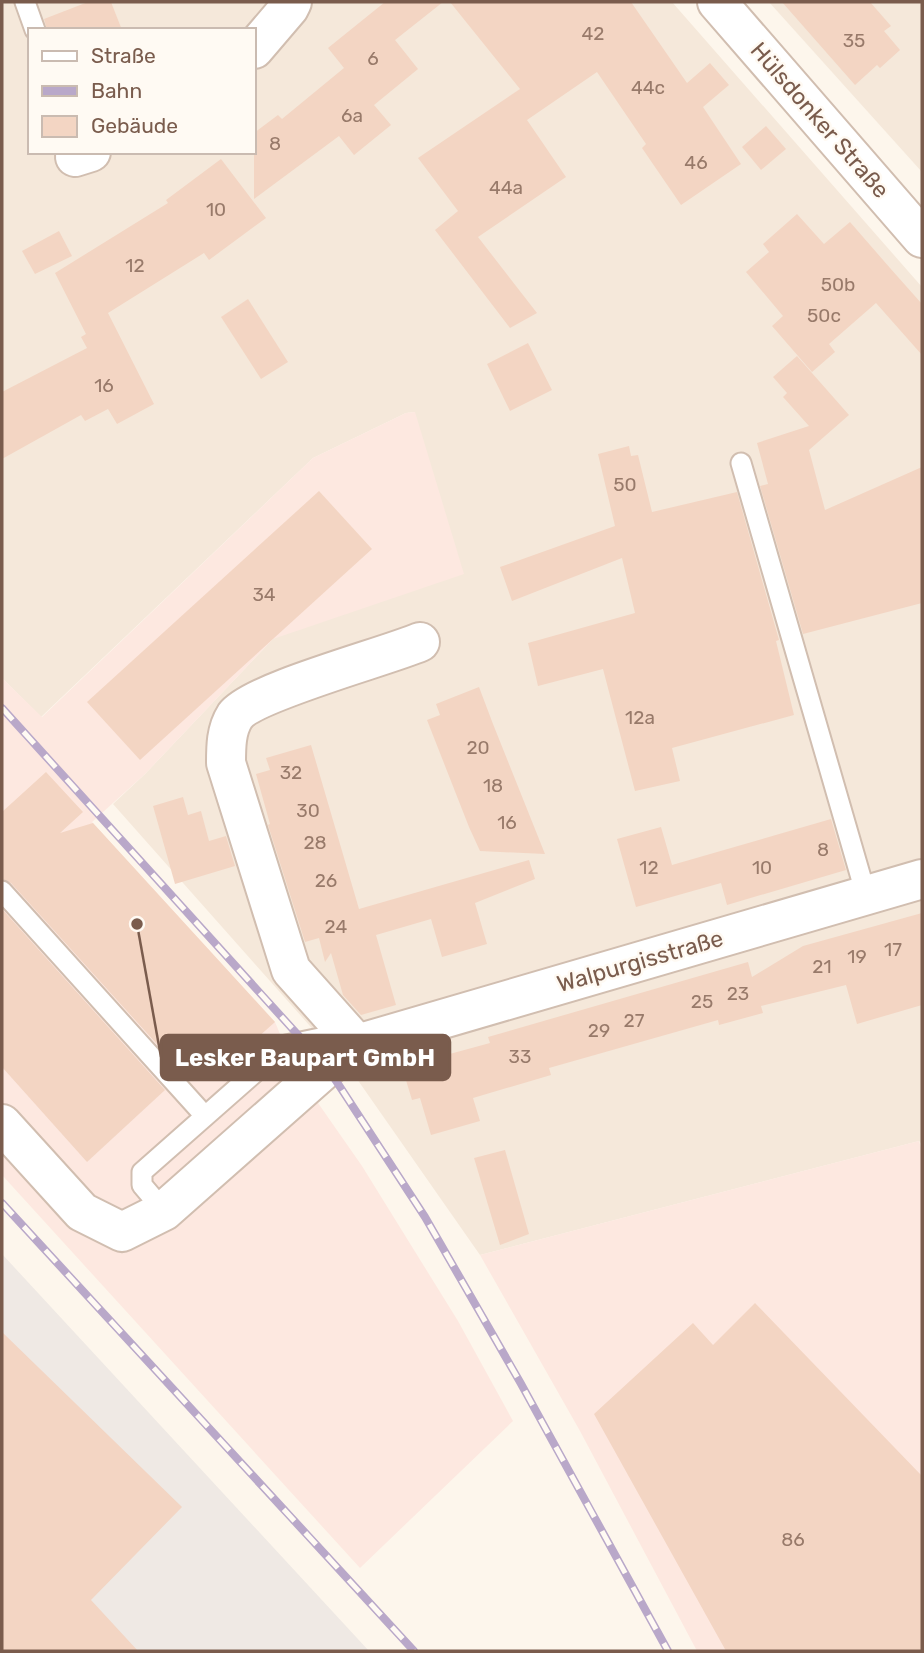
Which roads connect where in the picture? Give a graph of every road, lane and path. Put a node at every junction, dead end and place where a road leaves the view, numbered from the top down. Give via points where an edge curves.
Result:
1 (25, 2) edge
2 (292, 2) edge
3 (717, 2) edge
4 (34, 28) edge
5 (256, 47) edge
6 (922, 238) edge
7 (741, 463) dead end
8 (420, 642) dead end
9 (922, 879) edge
10 (2, 891) edge
11 (866, 895) junction
12 (357, 1044) junction
13 (205, 1116) junction
14 (2, 1124) edge
15 (164, 1211) junction

1 - 4 lane
2 - 5 street
3 - 6 street, Hülsdonker Straße
7 - 11 lane
8 - 12 street via 257,701 236,715 226,739 226,763 291,970
9 - 11 street, Walpurgisstraße
10 - 13 lane
11 - 12 street, Walpurgisstraße
12 - 13 lane via 320,1038 286,1045
12 - 15 street, Walpurgisstraße
13 - 15 lane via 142,1172 142,1185
14 - 15 street, Walpurgisstraße via 82,1212 122,1232

